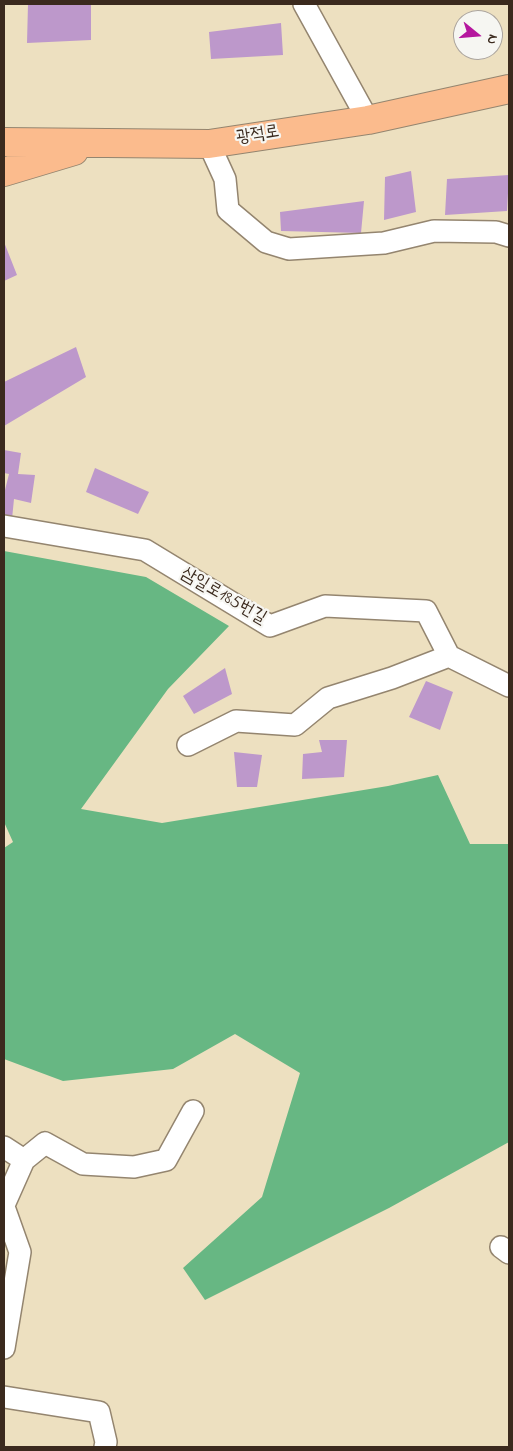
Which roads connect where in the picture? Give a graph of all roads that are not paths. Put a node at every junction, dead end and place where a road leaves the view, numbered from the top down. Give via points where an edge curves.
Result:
1 (304, 4) edge
2 (509, 89) edge
3 (368, 120) junction
4 (4, 142) edge
5 (103, 143) junction
6 (209, 144) junction
7 (4, 172) edge
8 (509, 236) edge
9 (4, 526) edge
10 (449, 656) junction
11 (509, 686) edge
12 (188, 745) dead end
13 (193, 1111) dead end
14 (4, 1147) edge
15 (24, 1160) junction
16 (4, 1206) edge
17 (4, 1348) edge
18 (4, 1397) edge
19 (104, 1447) edge

1 - 3 street
2 - 3 main road, 광적로
3 - 6 main road, 광적로
4 - 5 main road, 광적로
5 - 6 main road, 광적로
5 - 7 main road
6 - 8 street via 225,179 228,210 266,242 289,249 384,243 434,231 496,232
9 - 10 street, 삼일로185번길 via 145,550 270,626 326,606 426,611
10 - 11 street
10 - 12 street via 328,698 295,725 236,721
13 - 15 street via 166,1160 134,1167 83,1164 45,1143
14 - 15 street
15 - 16 street
16 - 17 street via 20,1252
18 - 19 street via 100,1412 106,1442

